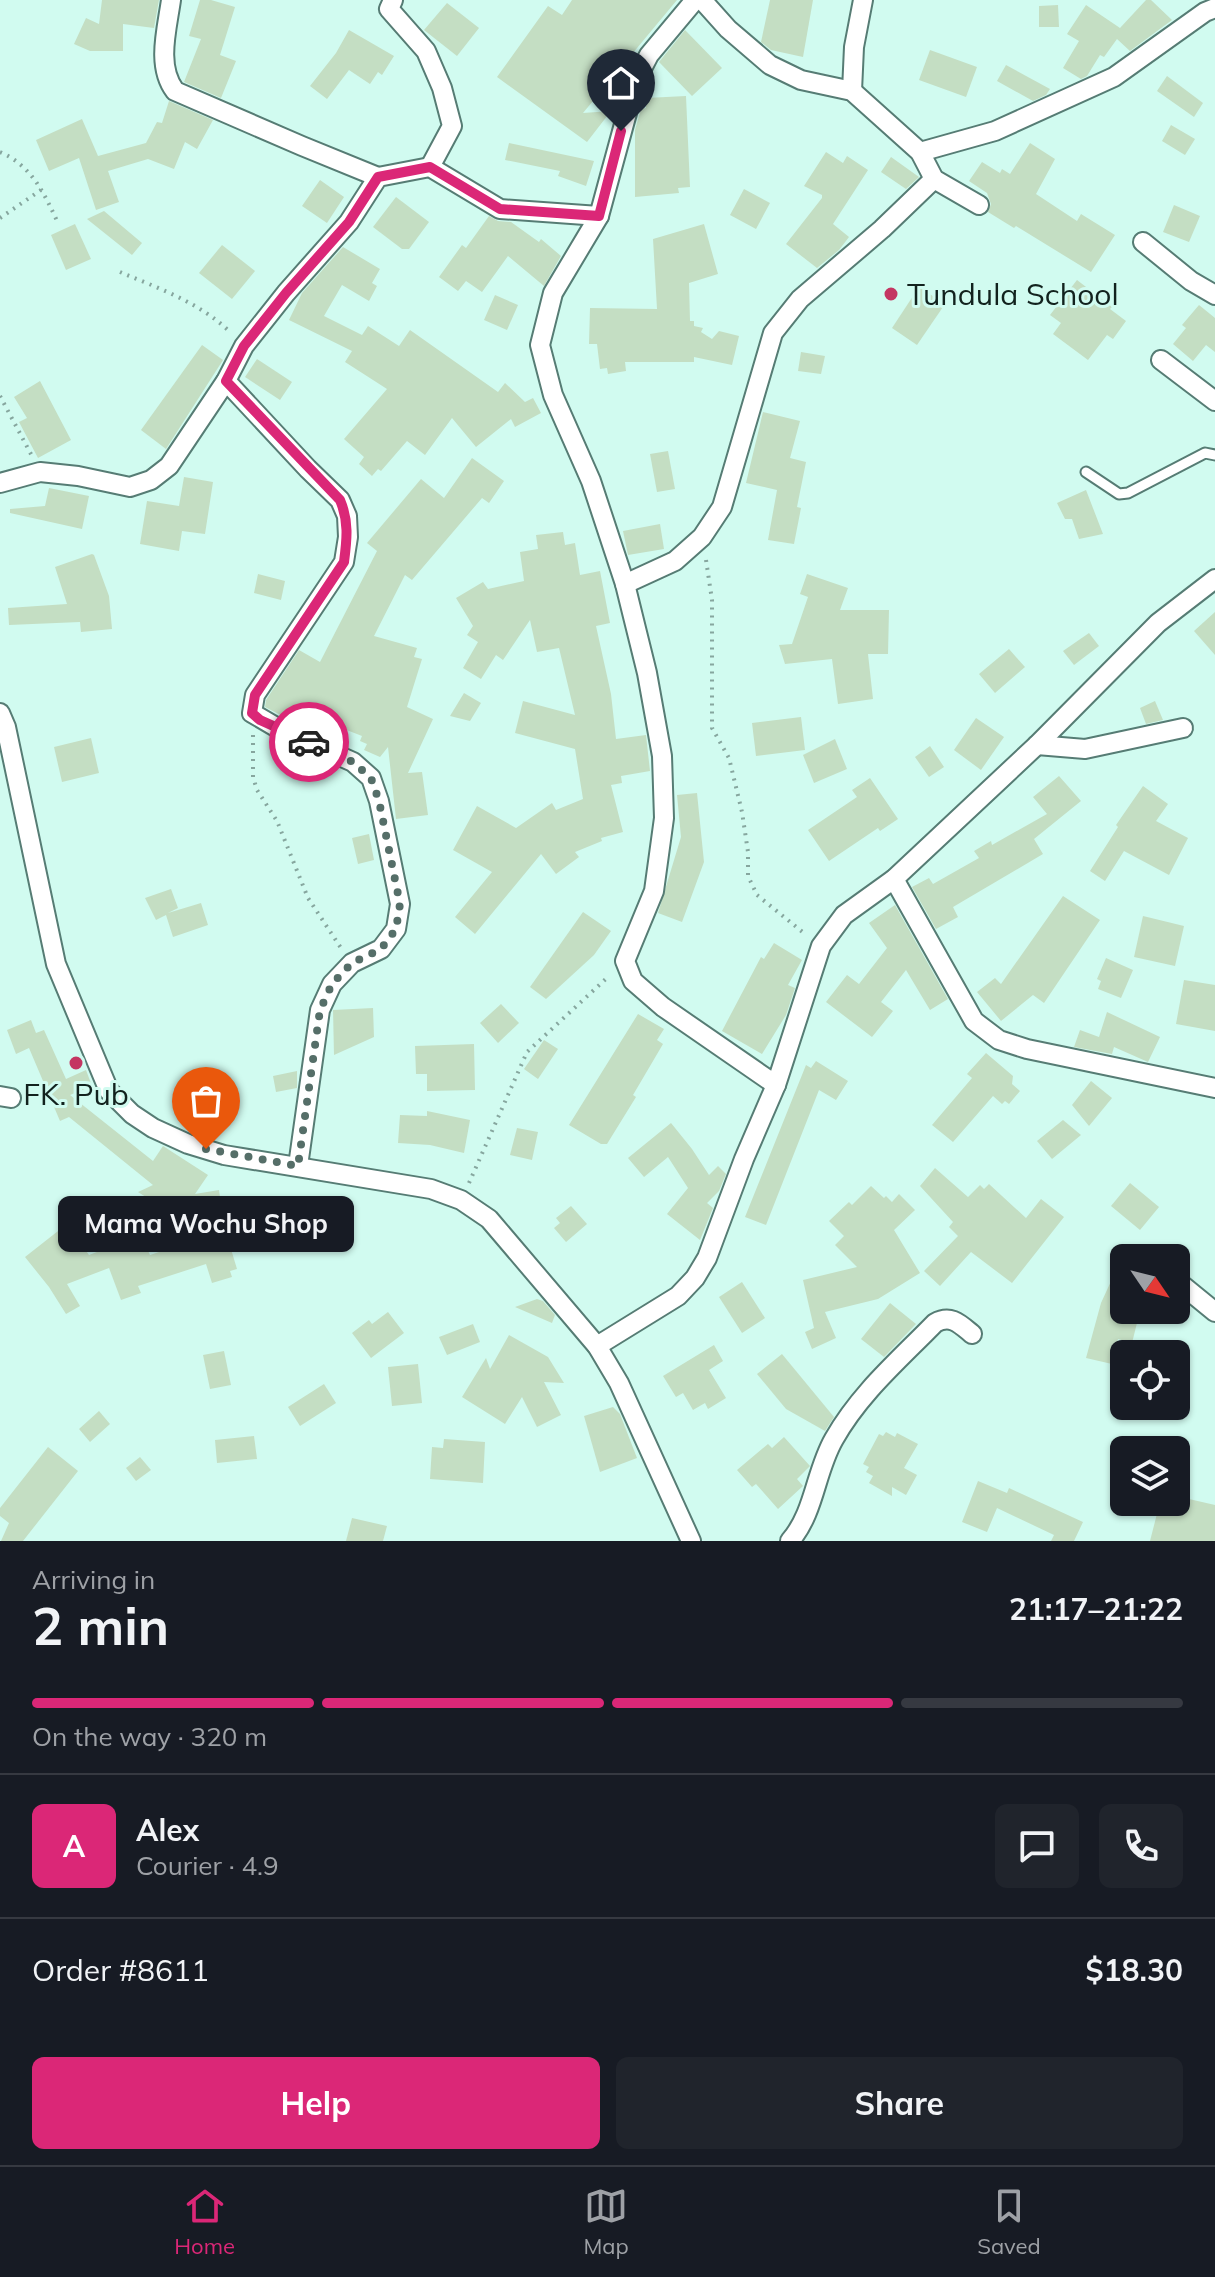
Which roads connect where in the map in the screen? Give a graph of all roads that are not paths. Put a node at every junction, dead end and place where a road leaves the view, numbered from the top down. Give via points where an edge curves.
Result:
1 (171, 0) edge
2 (393, 0) edge
3 (695, 0) edge
4 (702, 0) edge
5 (863, 0) edge
6 (1215, 8) edge
7 (852, 91) junction
8 (920, 152) junction
9 (430, 167) junction
10 (378, 177) junction
11 (934, 179) junction
12 (979, 205) dead end
13 (599, 216) junction
14 (1143, 242) dead end
15 (1215, 295) edge
16 (1161, 360) dead end
17 (226, 381) junction
18 (1215, 401) edge
19 (1215, 455) edge
20 (1086, 472) dead end
21 (0, 483) edge
22 (1215, 579) edge
23 (625, 584) junction
24 (0, 713) edge
25 (1183, 728) dead end
26 (1037, 745) junction
27 (894, 879) junction
28 (776, 1085) junction
29 (1215, 1088) edge
30 (298, 1166) junction
31 (1190, 1292) edge
32 (1215, 1312) edge
33 (972, 1334) dead end
34 (597, 1346) junction
35 (691, 1541) edge
36 (790, 1541) edge

1 - 10 street via 165,64 175,91
2 - 9 street via 389,9 426,51 452,126
3 - 13 street via 649,55 636,80
4 - 7 street via 770,65 801,80
5 - 7 street
6 - 8 street via 1114,77 995,131
7 - 8 street
8 - 11 street
9 - 10 street
9 - 13 street via 500,209
10 - 17 street via 349,222 244,346
11 - 12 street
11 - 23 street via 800,299 773,333 722,507 702,537 675,561
13 - 23 street via 553,293 540,345 553,395 591,481
14 - 15 street
16 - 18 street
17 - 21 street via 169,466 151,480 130,487 40,472
17 - 30 street via 340,500 347,516 344,562 255,695 252,713 353,762 371,778 400,904 396,929 381,949 352,963 332,984 320,1010
19 - 20 lane via 1205,453 1128,493 1119,494
22 - 26 street via 1158,623
23 - 28 street via 662,756 664,818 654,891 625,961 633,981 663,1007
24 - 30 street via 56,964 109,1091 132,1114 188,1144
25 - 26 street via 1085,749
26 - 27 street
27 - 28 street via 844,915 821,946
27 - 29 street via 974,1021 999,1040
28 - 34 street via 695,1278 678,1296
30 - 34 street via 431,1189 461,1200 489,1219
31 - 32 street
33 - 36 street via 943,1318 865,1393 832,1442 805,1520
34 - 35 street

